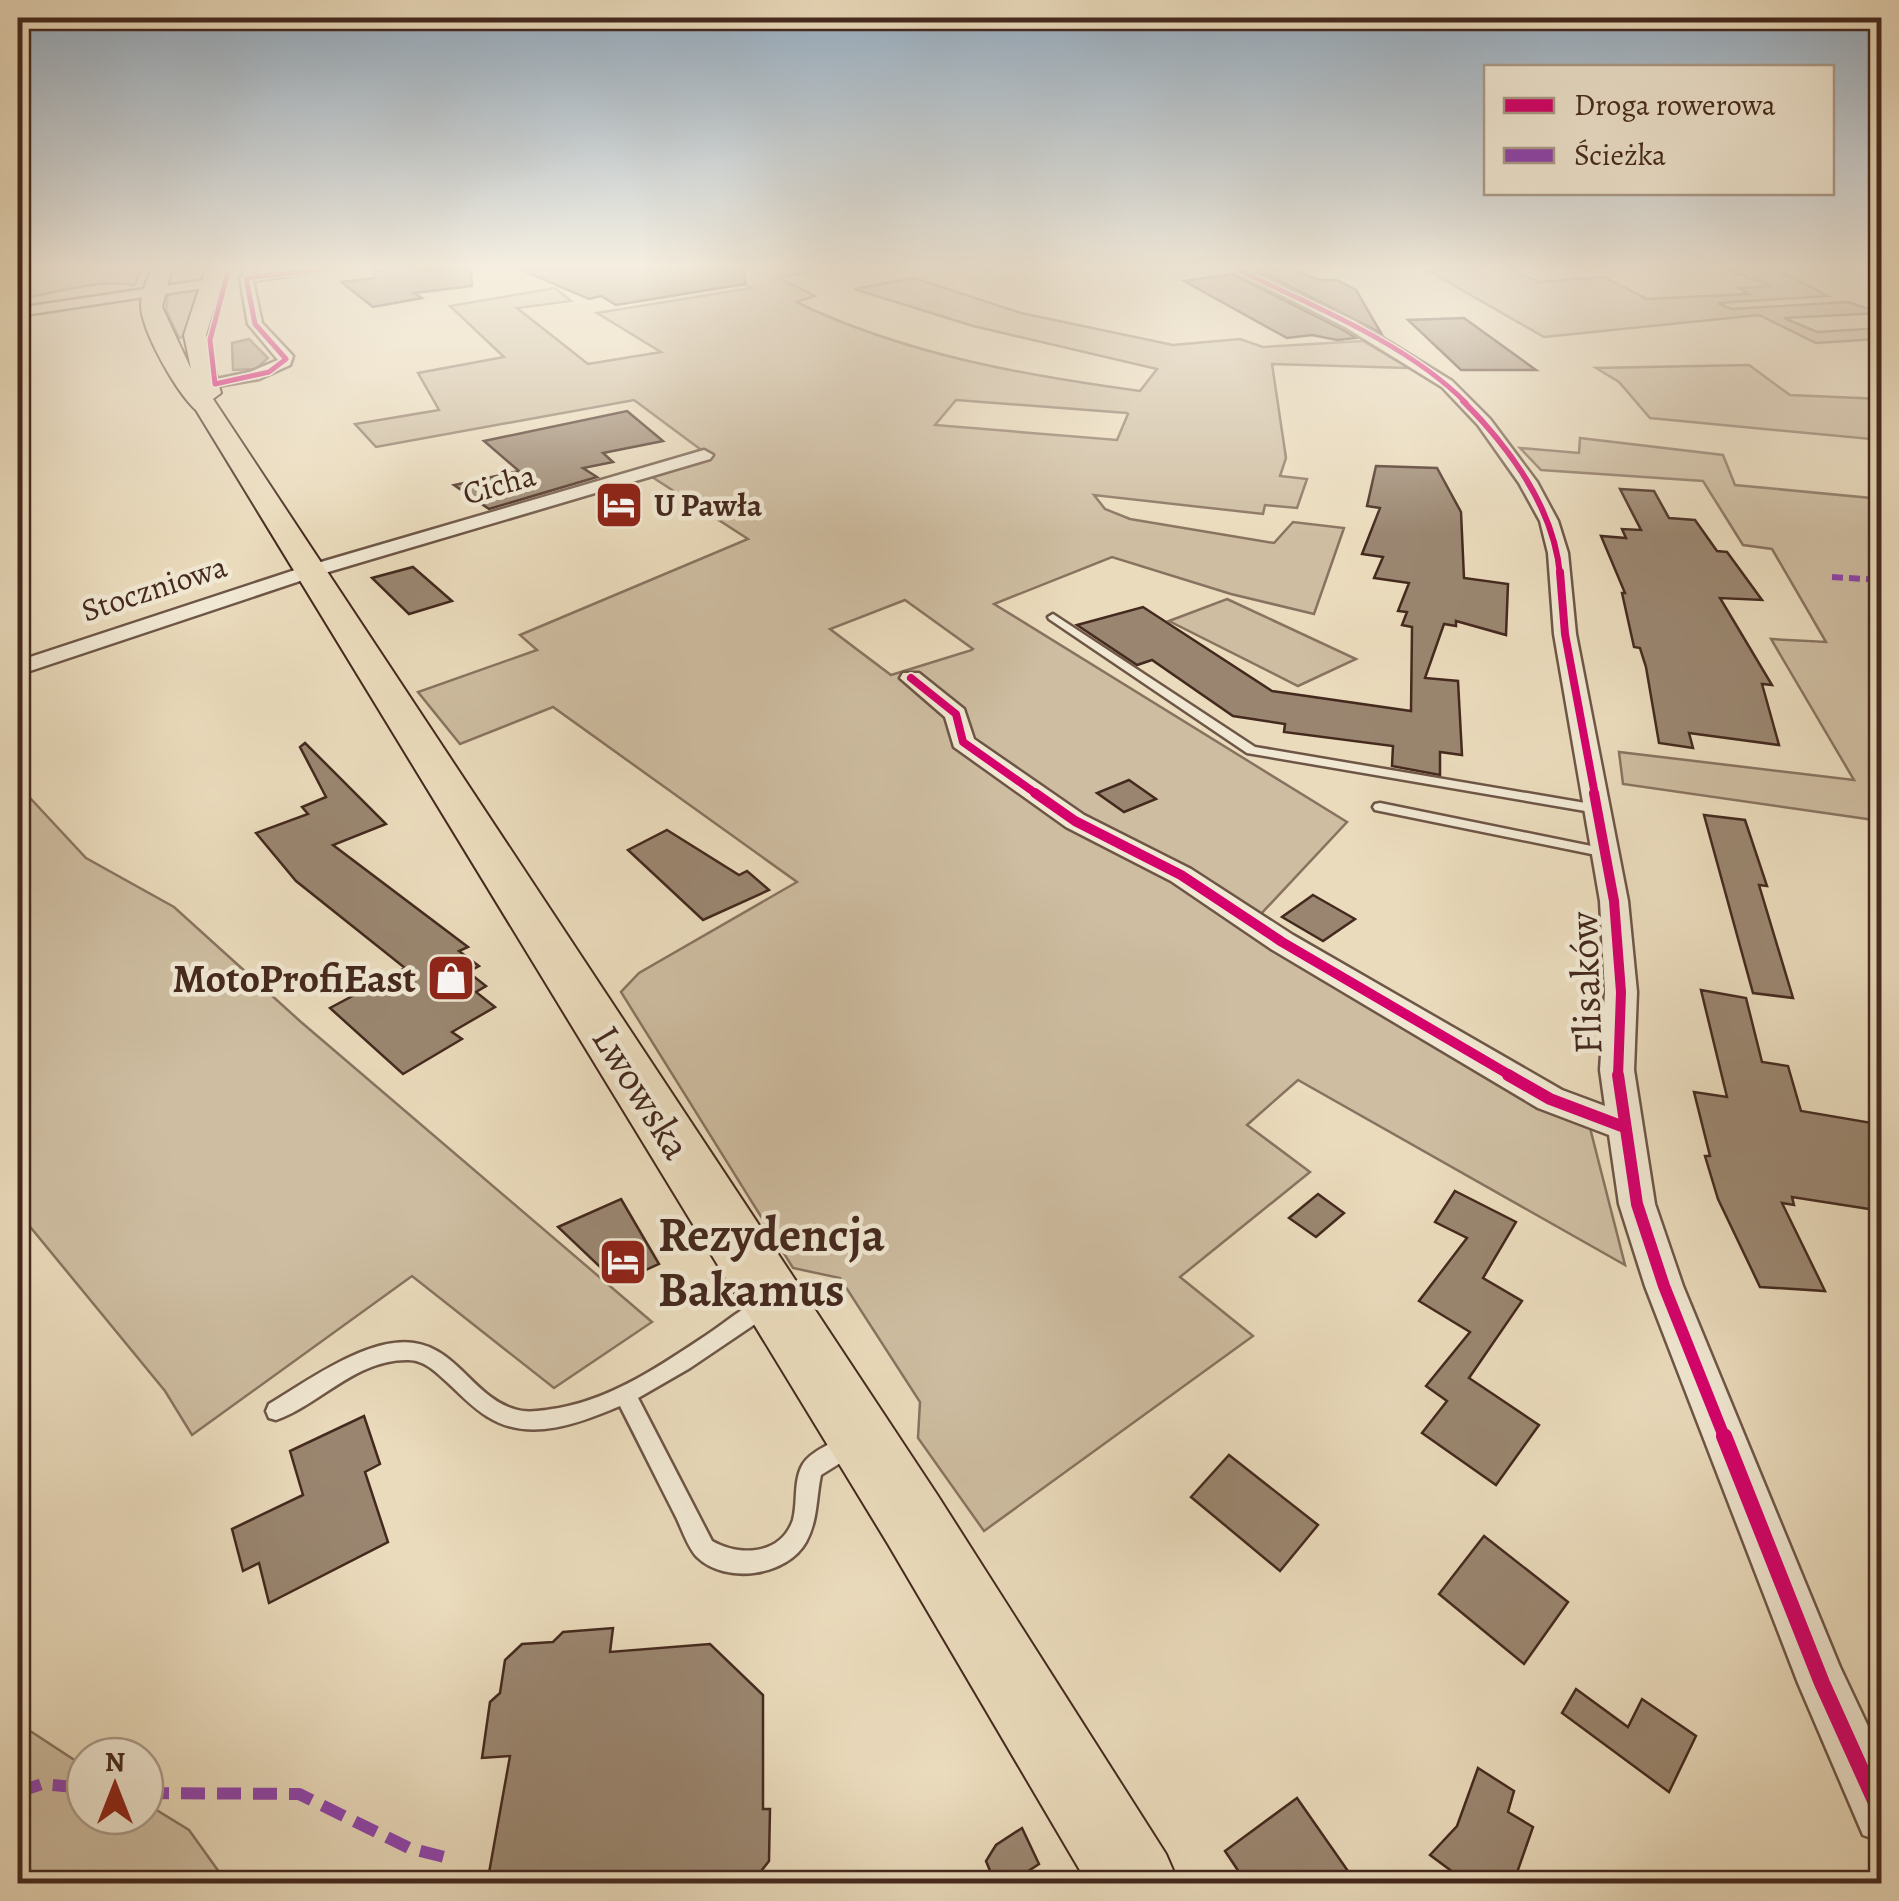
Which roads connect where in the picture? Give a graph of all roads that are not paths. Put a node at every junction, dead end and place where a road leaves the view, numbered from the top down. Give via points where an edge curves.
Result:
1 (176, 357) edge
2 (197, 357) edge
3 (284, 357) edge
4 (1403, 357) edge
5 (200, 393) junction
6 (704, 455) dead end
7 (311, 571) junction
8 (1053, 618) dead end
9 (18, 668) edge
10 (910, 678) dead end
11 (1380, 807) dead end
12 (1596, 809) junction
13 (1606, 852) junction
14 (1624, 1127) junction
15 (774, 1301) junction
16 (624, 1394) junction
17 (276, 1411) dead end
18 (862, 1439) junction
19 (1882, 1816) edge
20 (1136, 1884) edge

1 - 5 main road, Lwowska
2 - 5 main road, Lwowska
3 - 5 street via 282,365 262,374
4 - 12 street, Flisaków via 1447,384 1484,422 1549,521
5 - 7 main road, Lwowska
6 - 7 street, Cicha
7 - 9 street, Stoczniowa
7 - 15 main road, Lwowska
8 - 12 lane via 1251,750
10 - 14 street via 956,714 963,742 1075,821 1181,875 1550,1100
11 - 13 lane
12 - 13 street, Flisaków
13 - 14 street, Flisaków via 1621,992 1617,1070
14 - 19 street, Flisaków via 1637,1204 1664,1286
15 - 16 lane
15 - 18 main road, Lwowska
16 - 17 lane via 526,1421 497,1414 426,1354 398,1352 358,1362
16 - 18 lane via 704,1549 728,1563 759,1562 784,1550 804,1518 812,1468
18 - 20 main road, Lwowska

